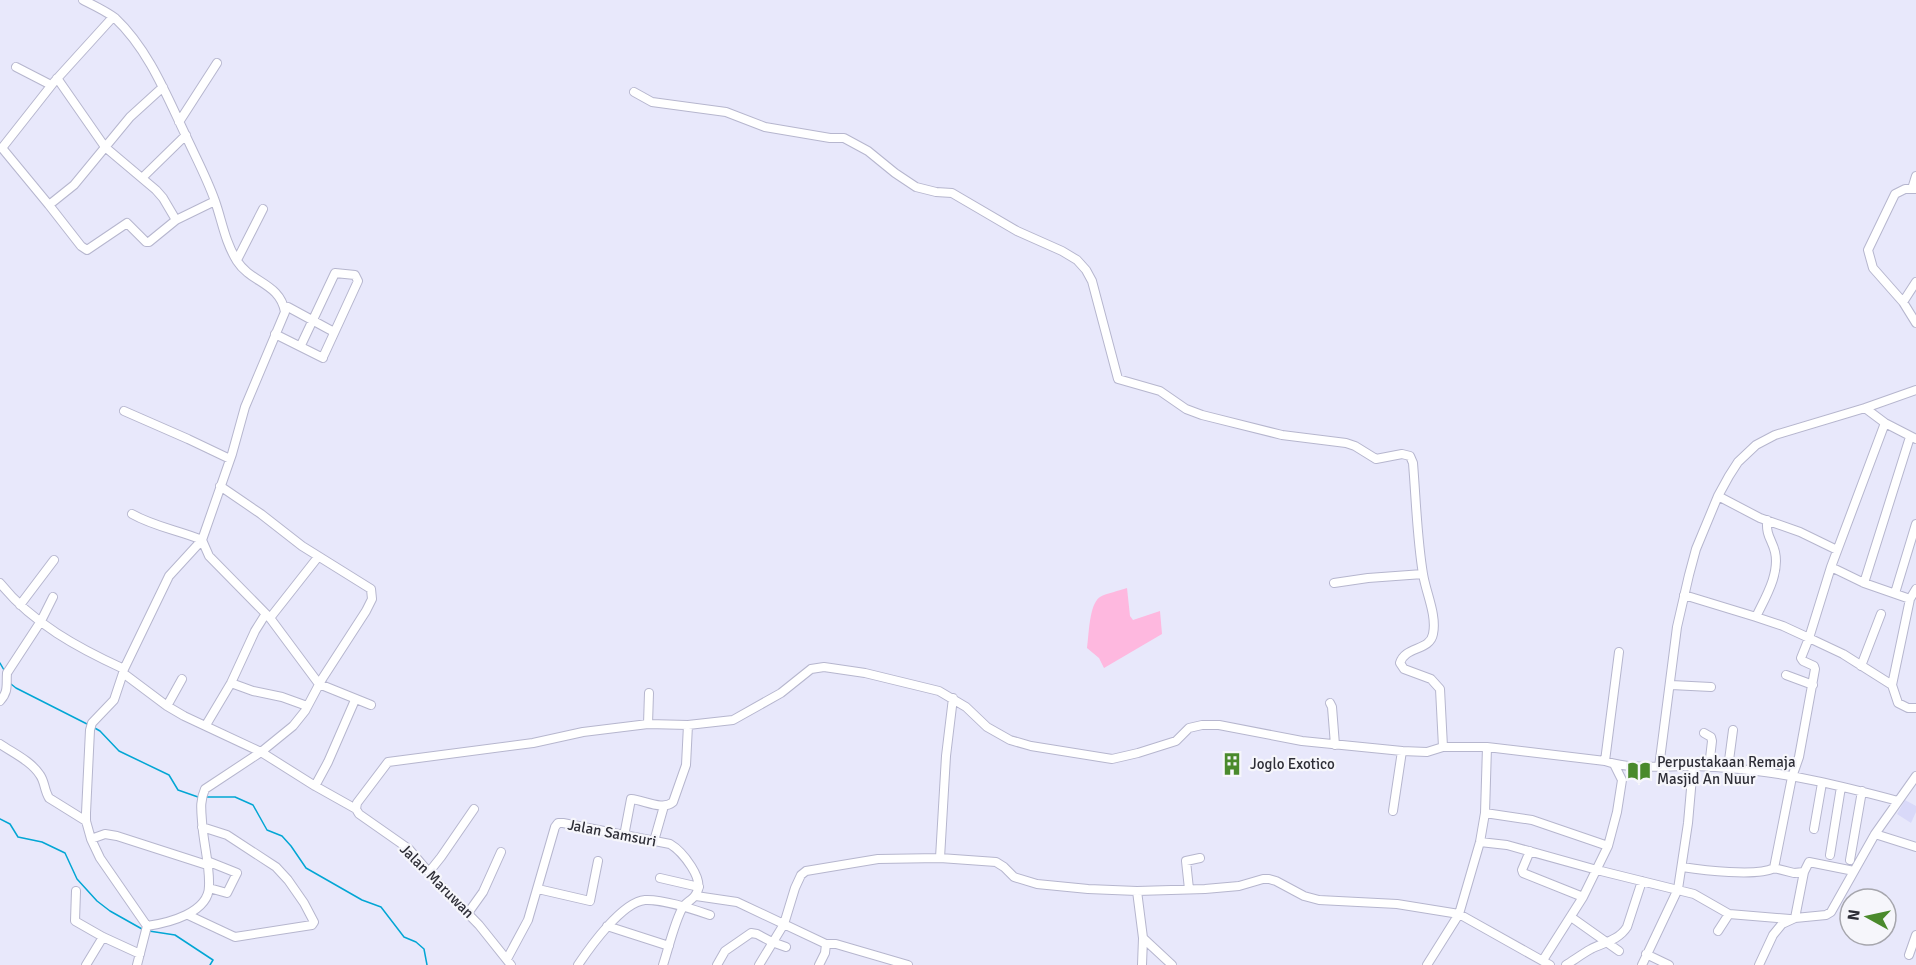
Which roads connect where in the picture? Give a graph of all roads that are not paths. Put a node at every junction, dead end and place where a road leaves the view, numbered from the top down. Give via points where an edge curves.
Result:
1 (83, 0) edge
2 (113, 17) junction
3 (217, 63) dead end
4 (16, 68) dead end
5 (57, 78) junction
6 (51, 85) junction
7 (163, 87) junction
8 (634, 92) dead end
9 (179, 122) junction
10 (186, 135) junction
11 (105, 147) junction
12 (1916, 176) edge
13 (142, 178) junction
14 (1914, 189) edge
15 (215, 201) junction
16 (49, 205) junction
17 (263, 209) dead end
18 (176, 220) junction
19 (237, 260) junction
20 (1916, 282) edge
21 (1903, 302) junction
22 (288, 307) dead end
23 (312, 320) junction
24 (1916, 323) edge
25 (334, 332) junction
26 (275, 334) junction
27 (302, 344) dead end
28 (1916, 390) edge
29 (1865, 408) junction
30 (124, 411) dead end
31 (1885, 423) junction
32 (1913, 438) edge
33 (230, 459) junction
34 (220, 486) junction
35 (1718, 496) junction
36 (132, 514) dead end
37 (1767, 520) junction
38 (1916, 524) edge
39 (202, 540) junction
40 (1837, 550) junction
41 (318, 557) junction
42 (54, 560) dead end
43 (1831, 567) junction
44 (1423, 574) junction
45 (0, 583) edge
46 (1334, 583) dead end
47 (1864, 583) junction
48 (1916, 589) edge
49 (1895, 593) junction
50 (1684, 595) junction
51 (53, 597) dead end
52 (1910, 599) junction
53 (20, 605) junction
54 (1881, 614) dead end
55 (267, 616) junction
56 (1756, 617) junction
57 (41, 621) junction
58 (1809, 638) junction
59 (1619, 652) dead end
60 (1861, 666) junction
61 (124, 671) junction
62 (1786, 675) dead end
63 (182, 679) dead end
64 (231, 683) junction
65 (319, 684) junction
66 (1671, 685) junction
67 (1813, 685) junction
68 (1892, 685) junction
69 (1711, 687) dead end
70 (649, 693) dead end
71 (953, 698) junction
72 (356, 700) junction
73 (0, 701) edge
74 (1330, 703) dead end
75 (371, 705) dead end
76 (167, 706) junction
77 (307, 706) junction
78 (1916, 708) edge
79 (648, 724) junction
80 (206, 725) junction
81 (688, 725) junction
82 (1732, 730) dead end
83 (1704, 733) dead end
84 (0, 744) edge
85 (1335, 745) junction
86 (1443, 747) junction
87 (1487, 747) junction
88 (1402, 751) junction
89 (261, 752) junction
90 (1605, 760) junction
91 (1614, 764) junction
92 (1693, 766) junction
93 (1659, 767) junction
94 (1709, 767) junction
95 (1728, 768) junction
96 (1792, 777) junction
97 (1915, 780) edge
98 (1822, 783) junction
99 (315, 786) junction
100 (1841, 786) junction
101 (1862, 791) junction
102 (1898, 801) junction
103 (664, 806) junction
104 (356, 809) junction
105 (474, 809) dead end
106 (1393, 811) dead end
107 (1485, 813) junction
108 (86, 821) junction
109 (202, 827) junction
110 (1814, 829) dead end
111 (1875, 834) junction
112 (624, 837) junction
113 (91, 839) junction
114 (654, 841) junction
115 (1480, 842) junction
116 (1608, 846) junction
117 (1916, 847) edge
118 (1530, 851) junction
119 (501, 852) dead end
120 (1830, 855) dead end
121 (940, 858) junction
122 (1200, 858) dead end
123 (1850, 860) dead end
124 (597, 861) dead end
125 (207, 863) junction
126 (1682, 867) junction
127 (1774, 868) junction
128 (1597, 870) junction
129 (1854, 871) junction
130 (429, 872) junction
131 (1804, 872) junction
132 (660, 878) dead end
133 (1642, 881) junction
134 (699, 887) junction
135 (209, 888) junction
136 (538, 889) junction
137 (1189, 889) junction
138 (1678, 889) junction
139 (76, 891) dead end
140 (1137, 891) junction
141 (696, 896) junction
142 (1583, 897) junction
143 (683, 906) junction
144 (468, 913) junction
145 (1459, 914) junction
146 (1729, 914) junction
147 (188, 915) junction
148 (710, 915) dead end
149 (1571, 917) junction
150 (1792, 918) junction
151 (784, 924) junction
152 (608, 926) junction
153 (146, 929) junction
154 (1718, 931) dead end
155 (1916, 935) edge
156 (103, 937) junction
157 (1143, 938) junction
158 (772, 942) junction
159 (1606, 943) junction
160 (826, 944) junction
161 (669, 946) junction
162 (786, 947) dead end
163 (1619, 951) dead end
164 (140, 954) junction
165 (1646, 954) junction
166 (1909, 955) dead end
167 (509, 962) edge
168 (1546, 962) edge
169 (86, 965) edge
170 (137, 965) edge
171 (578, 965) edge
172 (663, 965) edge
173 (717, 965) edge
174 (759, 965) edge
175 (819, 965) edge
176 (908, 965) edge
177 (1142, 965) edge
178 (1172, 965) edge
179 (1427, 965) edge
180 (1566, 965) edge
181 (1642, 965) edge
182 (1669, 965) edge
183 (1759, 965) edge

1 - 2 street
2 - 5 street
2 - 7 street via 139,48
3 - 9 street
4 - 6 street
5 - 6 street
5 - 11 street
6 - 16 street via 2,148
7 - 9 street
7 - 11 street
8 - 44 street via 652,102 726,112 765,127 844,138 916,187 952,193 1017,231 1062,251 1077,260 1092,281 1118,379 1160,391 1186,409 1237,424 1282,435 1346,443 1376,459 1409,455 1413,463
9 - 10 street
10 - 13 street
10 - 15 street
11 - 13 street
11 - 16 street via 74,185
12 - 14 street
13 - 18 street via 163,198
14 - 21 street via 1895,194 1868,253 1875,270
15 - 18 street
15 - 19 street
16 - 18 street via 86,250 126,224 148,242
17 - 19 street
19 - 26 street via 282,299 285,312
20 - 21 street
21 - 24 street
22 - 23 street
23 - 25 street
23 - 25 street via 335,273 356,275 358,281
23 - 27 street
25 - 26 street via 323,356
26 - 33 street via 245,407
28 - 29 street
29 - 31 street
29 - 35 street via 1756,445 1738,462
30 - 33 street
31 - 32 street
31 - 40 street
32 - 47 street
33 - 34 street
34 - 39 street
34 - 41 street
35 - 37 street
35 - 50 street via 1696,549
36 - 39 street via 150,524
37 - 40 street
37 - 56 street via 1775,567 1770,589
38 - 49 street
39 - 55 street via 209,556
39 - 61 street via 169,576
40 - 43 street
41 - 55 street
41 - 65 street via 371,589 373,595
42 - 53 street
43 - 47 street
43 - 58 street
44 - 46 street
44 - 86 street via 1434,632 1431,640 1404,655 1400,663 1404,669 1437,683
45 - 53 street, Jalan Maruwan
47 - 49 street
48 - 52 street
49 - 52 street
50 - 56 street
50 - 66 street
51 - 57 street
52 - 68 street
53 - 57 street, Jalan Maruwan
54 - 60 street
55 - 64 street via 255,631
55 - 65 street
56 - 58 street
57 - 61 street, Jalan Maruwan via 77,647
57 - 73 street via 7,673 7,691
58 - 60 street
58 - 67 street via 1801,658 1815,666
59 - 90 street
60 - 68 street
61 - 76 street, Jalan Maruwan
61 - 108 street via 114,700 90,730
62 - 67 street
63 - 76 street
64 - 77 street
64 - 80 street
65 - 72 street
65 - 77 street
66 - 69 street
66 - 93 street
67 - 96 street via 1800,758
68 - 78 street via 1898,703
70 - 79 street
71 - 81 street via 888,678 818,667 733,720
71 - 85 street via 987,727 1010,740 1112,759 1176,741 1189,728 1202,725
71 - 121 street
72 - 75 street
72 - 99 street
74 - 85 street
76 - 80 street, Jalan Maruwan
77 - 89 street via 293,726
79 - 81 street
79 - 104 street via 390,762
80 - 89 street, Jalan Maruwan
81 - 103 street via 686,765 671,804
82 - 95 street
83 - 94 street via 1713,741
84 - 108 street via 31,764 49,798
85 - 88 street
86 - 87 street
86 - 88 street via 1427,752
87 - 90 street
87 - 107 street
88 - 106 street
89 - 99 street, Jalan Maruwan
89 - 109 street via 205,789 200,805
90 - 91 street
91 - 93 street
91 - 116 street via 1622,780
92 - 93 street
92 - 94 street
92 - 126 street
94 - 95 street
95 - 96 street
96 - 98 street
96 - 127 street
97 - 102 street
98 - 100 street
98 - 110 street
99 - 104 street, Jalan Maruwan
100 - 101 street
100 - 120 street
101 - 102 street
101 - 123 street
102 - 111 street
103 - 112 street via 631,799
103 - 114 street
104 - 130 street, Jalan Maruwan via 409,849
105 - 130 street
107 - 115 street
107 - 116 street via 1532,820
108 - 113 street
109 - 125 street
109 - 147 street via 227,835 276,867 314,922 235,937
111 - 117 street
111 - 129 street
112 - 114 street, Jalan Samsuri
112 - 136 street, Jalan Samsuri via 558,823
113 - 125 street via 105,834 117,836
113 - 153 street
114 - 134 street, Jalan Samsuri via 678,849
115 - 118 street
115 - 145 street
116 - 128 street
118 - 128 street
118 - 142 street via 1523,873
119 - 144 street via 483,892
121 - 140 street via 996,862 1014,878 1037,884
121 - 151 street via 878,859 806,871 798,881
122 - 137 street via 1186,861
124 - 136 street via 590,901
125 - 135 street
125 - 135 street via 237,872 227,893
126 - 127 street via 1751,872
126 - 138 street
127 - 131 street
128 - 133 street
128 - 142 street
129 - 131 street via 1810,862
129 - 150 street via 1829,913
130 - 144 street, Jalan Maruwan
131 - 150 street
132 - 134 street
133 - 138 street
133 - 159 street via 1627,927
134 - 141 street
135 - 147 street via 207,897
136 - 167 street, Jalan Samsuri
137 - 140 street
137 - 145 street via 1225,888 1269,879 1319,900 1397,904
138 - 146 street
138 - 165 street
139 - 156 street via 75,920
140 - 157 street
141 - 143 street
141 - 151 street via 735,902
142 - 149 street
143 - 148 street
143 - 152 street via 644,900
143 - 161 street
144 - 167 street, Jalan Maruwan
145 - 168 street
145 - 179 street
146 - 150 street
146 - 154 street
147 - 153 street
149 - 159 street
149 - 168 street
150 - 183 street via 1773,935
151 - 158 street
151 - 160 street
152 - 161 street
152 - 171 street
153 - 164 street
155 - 166 street
156 - 164 street
156 - 169 street
157 - 177 street
157 - 178 street
158 - 162 street
158 - 173 street via 751,933 724,951
158 - 174 street
159 - 163 street
159 - 180 street
160 - 175 street
160 - 176 street
161 - 172 street
164 - 170 street
165 - 181 street
165 - 182 street

